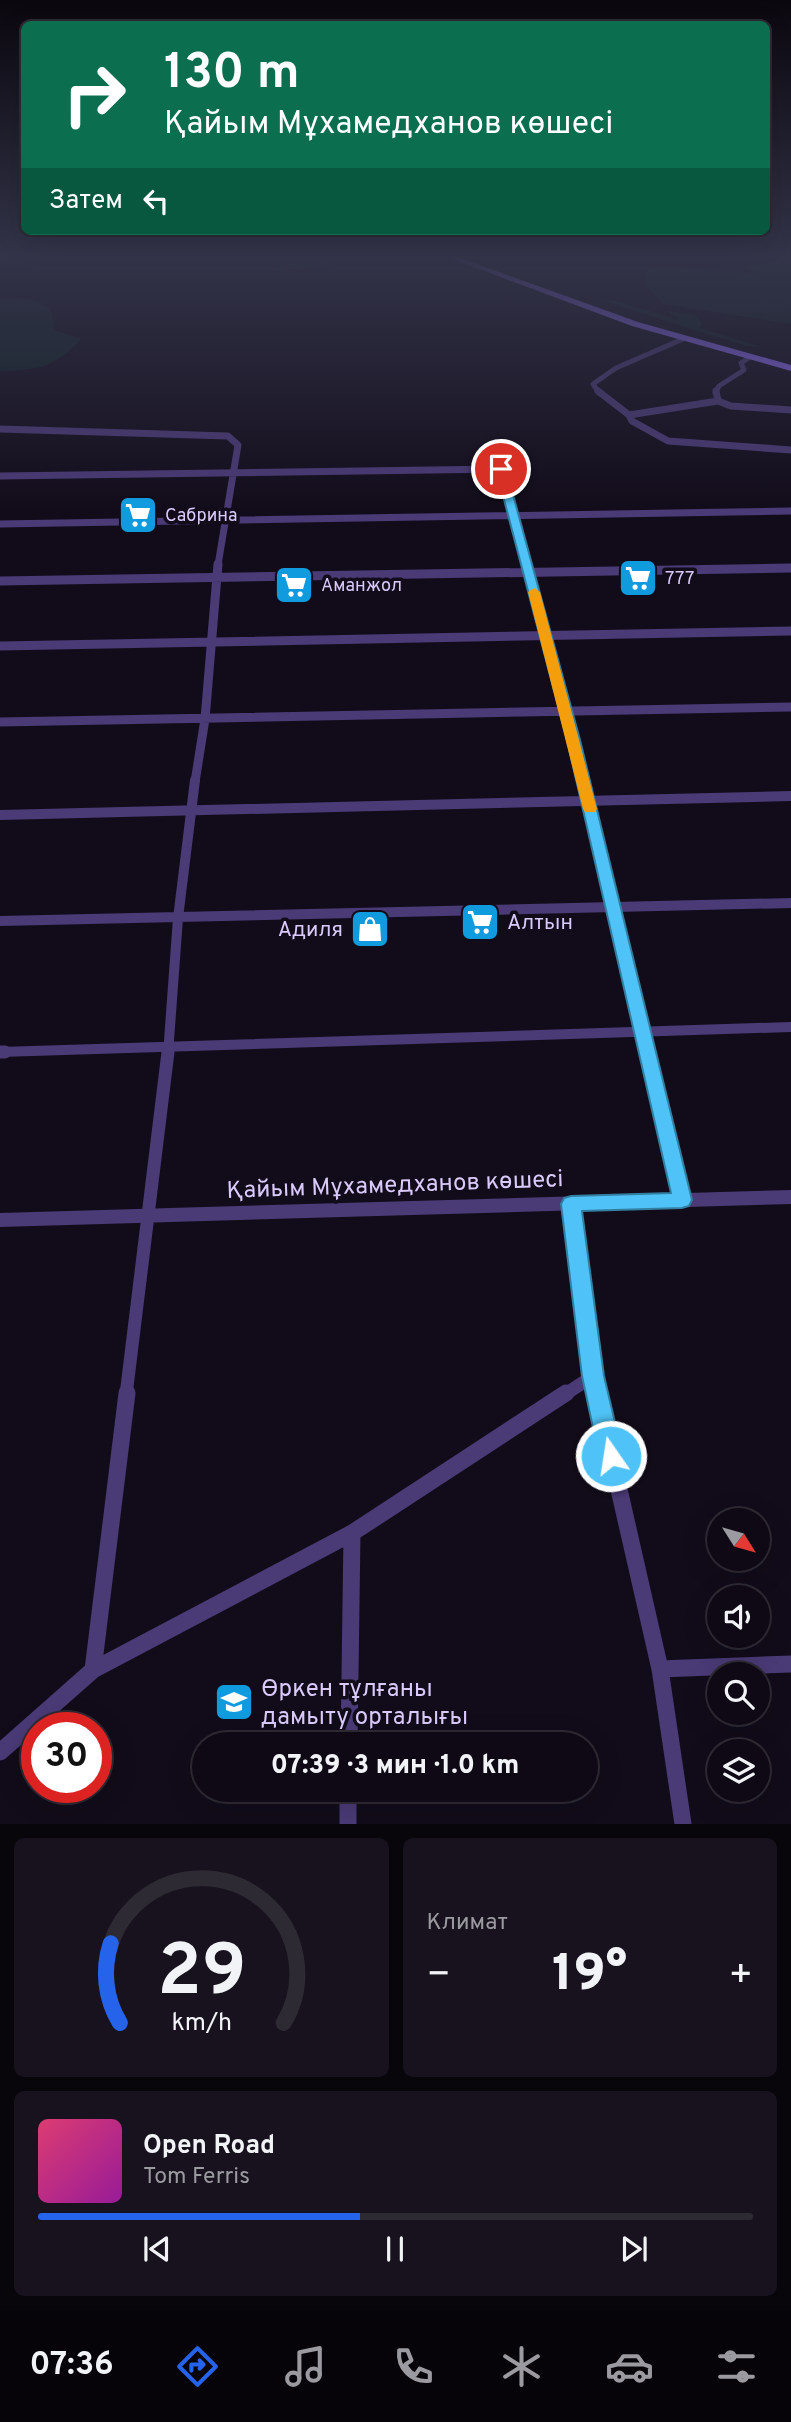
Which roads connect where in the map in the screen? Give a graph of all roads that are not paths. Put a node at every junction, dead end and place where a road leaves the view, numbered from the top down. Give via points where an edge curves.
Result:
1 (678, 340) edge
2 (690, 340) edge
3 (750, 358) junction
4 (791, 368) edge
5 (718, 401) junction
6 (791, 410) edge
7 (629, 415) junction
8 (0, 429) edge
9 (791, 450) edge
10 (235, 472) junction
11 (0, 475) edge
12 (791, 511) edge
13 (514, 517) junction
14 (226, 521) junction
15 (0, 524) edge
16 (791, 568) edge
17 (529, 572) junction
18 (216, 578) junction
19 (0, 581) edge
20 (791, 631) edge
21 (546, 636) junction
22 (210, 643) junction
23 (0, 646) edge
24 (791, 707) edge
25 (566, 712) junction
26 (205, 719) junction
27 (0, 722) edge
28 (791, 796) edge
29 (588, 800) junction
30 (190, 810) junction
31 (0, 815) edge
32 (791, 903) edge
33 (613, 906) junction
34 (178, 918) junction
35 (0, 921) edge
36 (791, 1027) edge
37 (642, 1031) junction
38 (169, 1046) junction
39 (0, 1052) edge
40 (791, 1197) edge
41 (682, 1200) junction
42 (571, 1204) junction
43 (147, 1216) junction
44 (0, 1220) edge
45 (593, 1376) junction
46 (352, 1533) junction
47 (791, 1664) edge
48 (660, 1669) junction
49 (93, 1670) junction
50 (349, 1732) edge
51 (0, 1752) edge
52 (348, 1802) edge
53 (348, 1824) edge
54 (683, 1824) edge

1 - 7 street via 616,368 593,384
2 - 3 main road
3 - 4 main road
3 - 5 street via 741,363 744,370 719,386 715,393
5 - 6 street
5 - 7 street
7 - 9 street via 668,441
8 - 10 street via 214,433 236,441
10 - 11 street
10 - 13 street via 501,469
10 - 14 street
12 - 13 street
13 - 14 street
13 - 17 street
14 - 15 street
14 - 18 street
16 - 17 street
17 - 18 street
17 - 21 street
18 - 19 street
18 - 22 street
20 - 21 street
21 - 22 street
21 - 25 street
22 - 23 street
22 - 26 street
24 - 25 street
25 - 26 street
25 - 29 street
26 - 27 street
26 - 30 street
28 - 29 street
29 - 30 street
29 - 33 street
30 - 31 street
30 - 34 street
32 - 33 street
33 - 34 street
33 - 37 street
34 - 35 street
34 - 38 street
36 - 37 street
37 - 38 street
37 - 41 street
38 - 39 street
38 - 43 street
40 - 41 street, Қайым Мұхамедханов көшесі
41 - 42 street, Қайым Мұхамедханов көшесі
42 - 43 street, Қайым Мұхамедханов көшесі
42 - 45 street
43 - 44 street, Қайым Мұхамедханов көшесі
43 - 49 street
45 - 46 street
45 - 48 street
46 - 49 street
46 - 50 street
47 - 48 street
48 - 54 street
49 - 51 street
52 - 53 street

